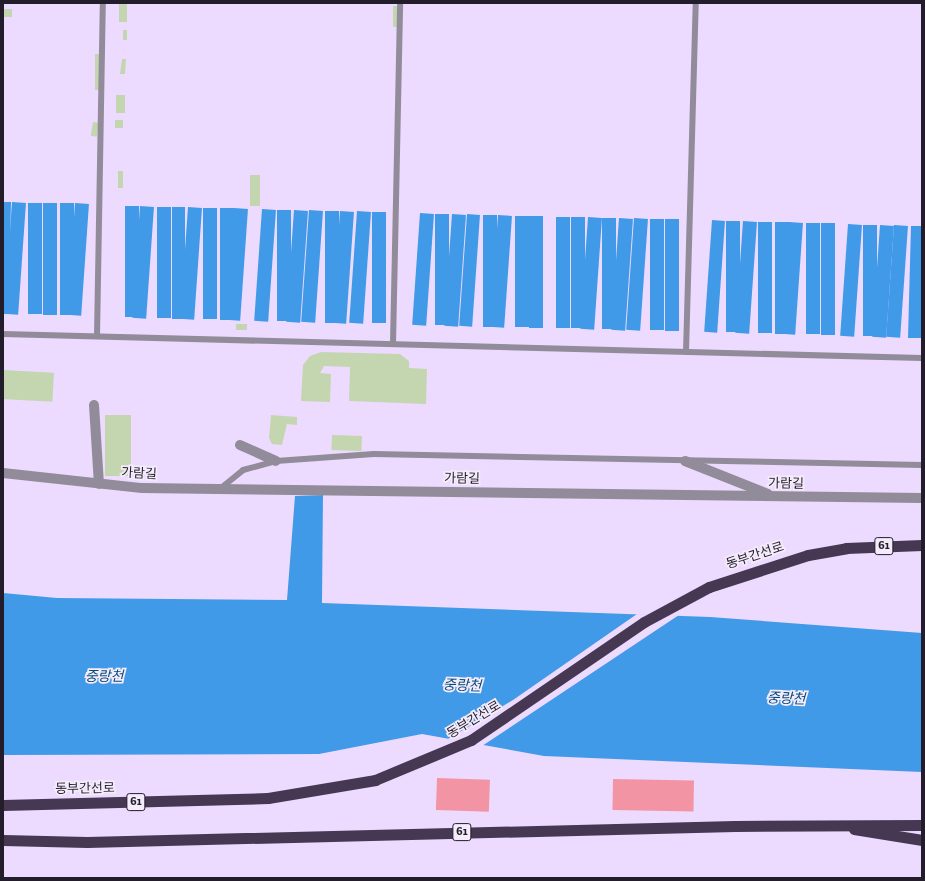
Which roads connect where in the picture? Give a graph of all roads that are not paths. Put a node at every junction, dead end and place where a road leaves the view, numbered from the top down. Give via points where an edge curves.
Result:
1 (103, 3) edge
2 (400, 3) edge
3 (696, 3) edge
4 (3, 334) edge
5 (97, 336) junction
6 (393, 344) junction
7 (686, 352) junction
8 (922, 358) edge
9 (94, 405) dead end
10 (240, 444) dead end
11 (276, 461) junction
12 (685, 461) junction
13 (922, 465) edge
14 (3, 473) edge
15 (98, 484) junction
16 (221, 488) junction
17 (777, 498) junction
18 (922, 498) edge
19 (922, 545) edge
20 (3, 805) edge
21 (832, 824) junction
22 (922, 825) edge
23 (3, 840) edge
24 (922, 840) edge

1 - 5 lane
2 - 6 lane
3 - 7 lane
4 - 5 lane
5 - 6 lane
6 - 7 lane
7 - 8 lane
9 - 15 street
10 - 11 street
11 - 12 lane via 374,454
11 - 16 lane via 243,470
12 - 13 lane
12 - 17 street
14 - 15 street, 가람길
15 - 16 street, 가람길
16 - 17 street, 가람길
17 - 18 street, 가람길
19 - 20 highway, 동부간선로 / 61 via 846,548 771,565 680,602 644,622 497,724 427,761 352,785 268,798
21 - 22 highway, 61
21 - 23 highway, 61 via 88,842
21 - 24 highway

